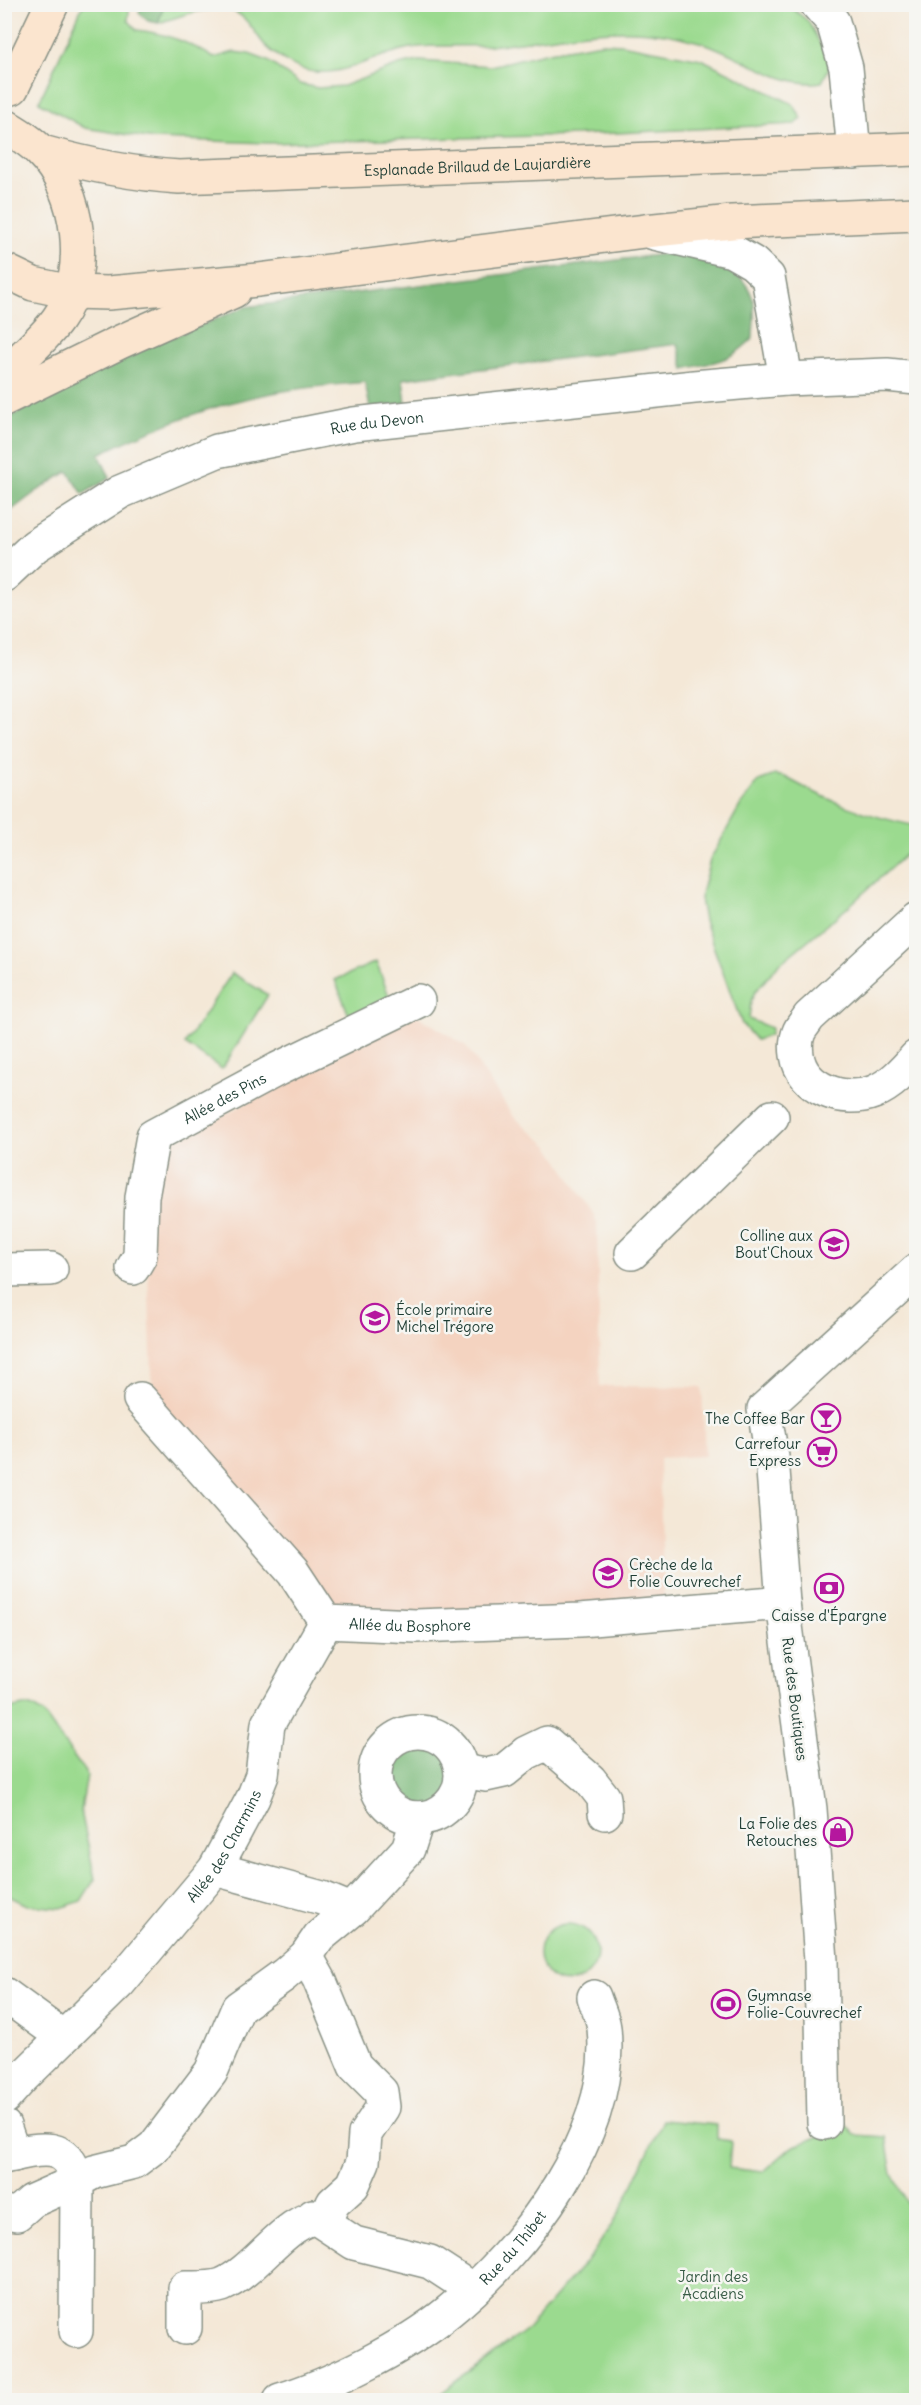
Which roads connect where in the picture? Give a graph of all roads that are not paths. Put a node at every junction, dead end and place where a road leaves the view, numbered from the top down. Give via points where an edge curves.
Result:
1 (52, 4) edge
2 (817, 4) edge
3 (12, 88) dead end
4 (4, 125) edge
5 (916, 149) edge
6 (854, 152) junction
7 (51, 158) junction
8 (916, 214) edge
9 (645, 231) junction
10 (4, 270) edge
11 (258, 280) junction
12 (71, 292) junction
13 (4, 375) edge
14 (916, 378) edge
15 (786, 379) junction
16 (4, 399) edge
17 (4, 575) edge
18 (916, 919) edge
19 (418, 1001) dead end
20 (916, 1057) edge
21 (772, 1117) dead end
22 (632, 1253) dead end
23 (133, 1268) dead end
24 (51, 1269) dead end
25 (4, 1270) edge
26 (916, 1271) edge
27 (140, 1399) dead end
28 (783, 1603) junction
29 (326, 1622) junction
30 (461, 1771) junction
31 (605, 1813) dead end
32 (418, 1818) junction
33 (215, 1869) junction
34 (351, 1910) junction
35 (306, 1956) junction
36 (4, 1994) edge
37 (594, 1997) dead end
38 (63, 2037) junction
39 (4, 2098) edge
40 (824, 2123) dead end
41 (8, 2146) edge
42 (78, 2181) junction
43 (4, 2212) edge
44 (314, 2216) junction
45 (473, 2290) junction
46 (185, 2328) dead end
47 (76, 2331) dead end
48 (283, 2399) edge

1 - 3 street
2 - 6 street via 833,22 846,68
4 - 7 street
5 - 6 street, Esplanade Brillaud de Laujardière
6 - 7 street, Esplanade Brillaud de Laujardière via 179,177 120,172
7 - 12 street via 75,219 77,256
8 - 9 street via 732,222
9 - 11 street
9 - 15 street via 732,251 753,262 768,277
10 - 12 street via 33,284
11 - 12 street via 108,293
11 - 16 street via 110,346
12 - 13 street via 58,318
14 - 15 street, Rue du Devon via 888,375
15 - 17 street, Rue du Devon via 354,424 217,451 120,492 35,546
18 - 20 street via 809,1017 798,1033 796,1046 808,1080 836,1095 850,1097 886,1087
19 - 23 street, Allée des Pins via 153,1136 142,1197 140,1256
21 - 22 street
24 - 25 street
26 - 28 street, Rue des Boutiques via 764,1409 772,1457
27 - 29 street via 293,1572
28 - 29 street, Allée du Bosphore via 580,1620 416,1626
28 - 40 street, Rue des Boutiques via 810,1809 820,1961
29 - 33 street, Allée des Charmins via 268,1724 262,1775
30 - 31 street via 486,1775 504,1771 526,1753 548,1743 591,1779 603,1798
30 - 32 street via 460,1785 449,1804 433,1815
30 - 32 street via 454,1751 440,1737 420,1731 391,1740 381,1752 375,1773 377,1790 394,1811
32 - 34 street via 408,1849
33 - 34 street via 322,1898
33 - 38 street, Allée des Charmins via 118,1983
34 - 35 street via 319,1937
35 - 42 street via 238,2008 211,2072 154,2148 134,2162 94,2172
35 - 44 street via 355,2066 381,2092 383,2107 365,2134 363,2162 353,2185 324,2216
36 - 38 street
37 - 45 street, Rue du Thibet via 604,2026 604,2054 601,2089 592,2118 545,2206
38 - 39 street, Allée des Charmins
41 - 42 street via 58,2151 74,2165
42 - 43 street via 32,2201 17,2214
42 - 47 street
44 - 45 street via 354,2243 430,2262
44 - 46 street via 300,2222 232,2280 219,2286 184,2288
45 - 48 street, Rue du Thibet via 403,2344 350,2372

